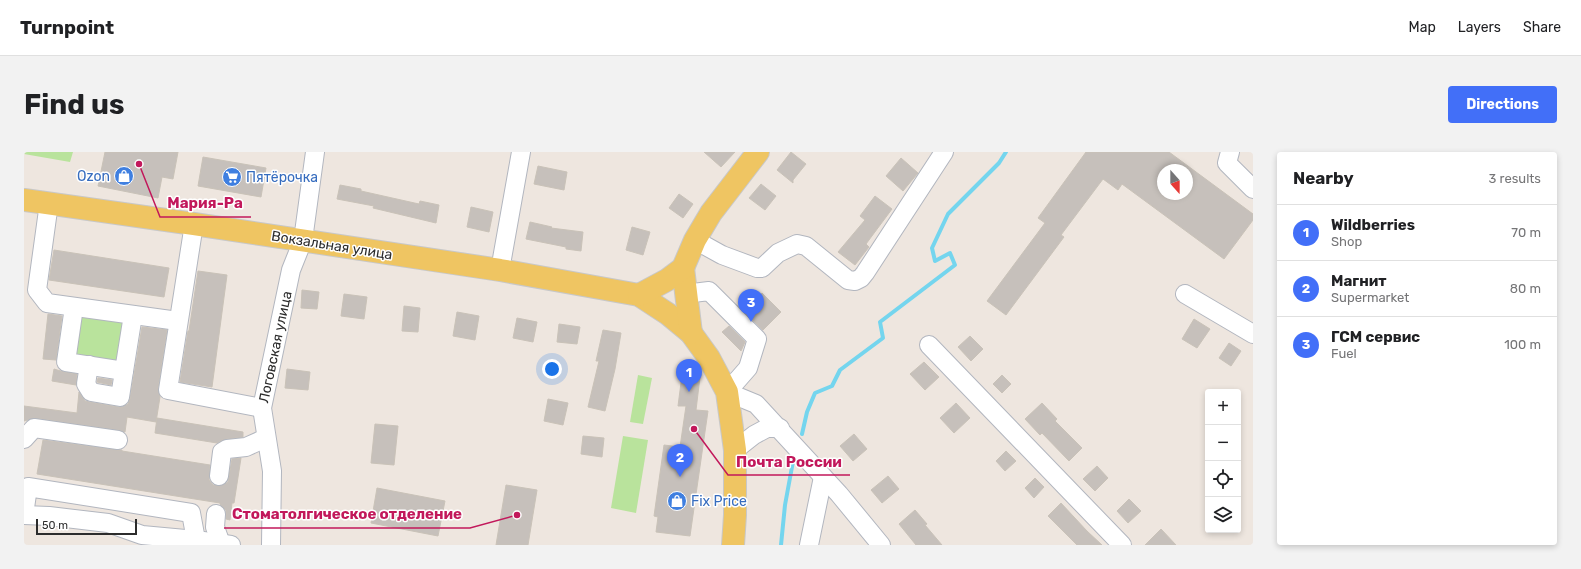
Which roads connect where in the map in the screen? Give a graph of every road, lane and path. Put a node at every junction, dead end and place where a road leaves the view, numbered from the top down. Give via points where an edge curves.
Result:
1 (315, 152) edge
2 (521, 152) edge
3 (758, 152) edge
4 (944, 152) edge
5 (1229, 158) edge
6 (1253, 189) edge
7 (24, 200) edge
8 (48, 203) junction
9 (194, 224) junction
10 (303, 240) junction
11 (695, 240) junction
12 (683, 268) junction
13 (500, 270) junction
14 (689, 293) junction
15 (1185, 294) dead end
16 (640, 295) junction
17 (74, 307) junction
18 (133, 315) junction
19 (178, 321) junction
20 (691, 333) junction
21 (1253, 334) edge
22 (929, 345) dead end
23 (89, 365) junction
24 (124, 371) junction
25 (727, 392) junction
26 (262, 408) junction
27 (780, 428) junction
28 (266, 438) junction
29 (24, 439) edge
30 (118, 440) dead end
31 (735, 450) junction
32 (219, 476) dead end
33 (823, 477) junction
34 (216, 514) dead end
35 (24, 515) edge
36 (138, 539) edge
37 (196, 540) junction
38 (226, 544) edge
39 (271, 545) edge
40 (733, 545) edge
41 (809, 545) edge
42 (881, 545) edge
43 (1122, 545) edge

1 - 10 street, Логовская улица
2 - 13 street
3 - 11 main road via 716,207
4 - 11 street via 865,273 855,281 848,280 806,246 797,244 778,253 762,268 757,268 722,255
5 - 6 street
7 - 8 main road, Вокзальная улица
8 - 9 main road, Вокзальная улица
8 - 17 street via 36,290 47,303
9 - 10 main road, Вокзальная улица
9 - 19 street
10 - 13 main road, Вокзальная улица
10 - 26 street, Логовская улица via 291,270
11 - 12 main road
12 - 14 main road
12 - 16 main road
13 - 16 main road, Вокзальная улица
14 - 20 main road
14 - 25 street via 709,291 757,339 748,368
15 - 21 street
16 - 20 main road
17 - 18 street
17 - 23 street via 66,362
18 - 19 street
18 - 24 street
19 - 26 street via 168,390
20 - 25 main road
22 - 43 street
23 - 24 street
23 - 24 street via 86,384 91,392 120,397
25 - 27 street via 756,404
25 - 31 main road
26 - 28 street, Логовская улица
27 - 31 street via 767,428
27 - 33 street
28 - 32 street via 246,448 227,449 222,452
28 - 39 street, Логовская улица via 272,471
29 - 30 street via 34,428
31 - 40 main road
33 - 41 street
33 - 42 street
34 - 38 street via 215,527
35 - 36 street via 108,523
35 - 37 street via 28,487 191,513
36 - 37 street
37 - 38 street

